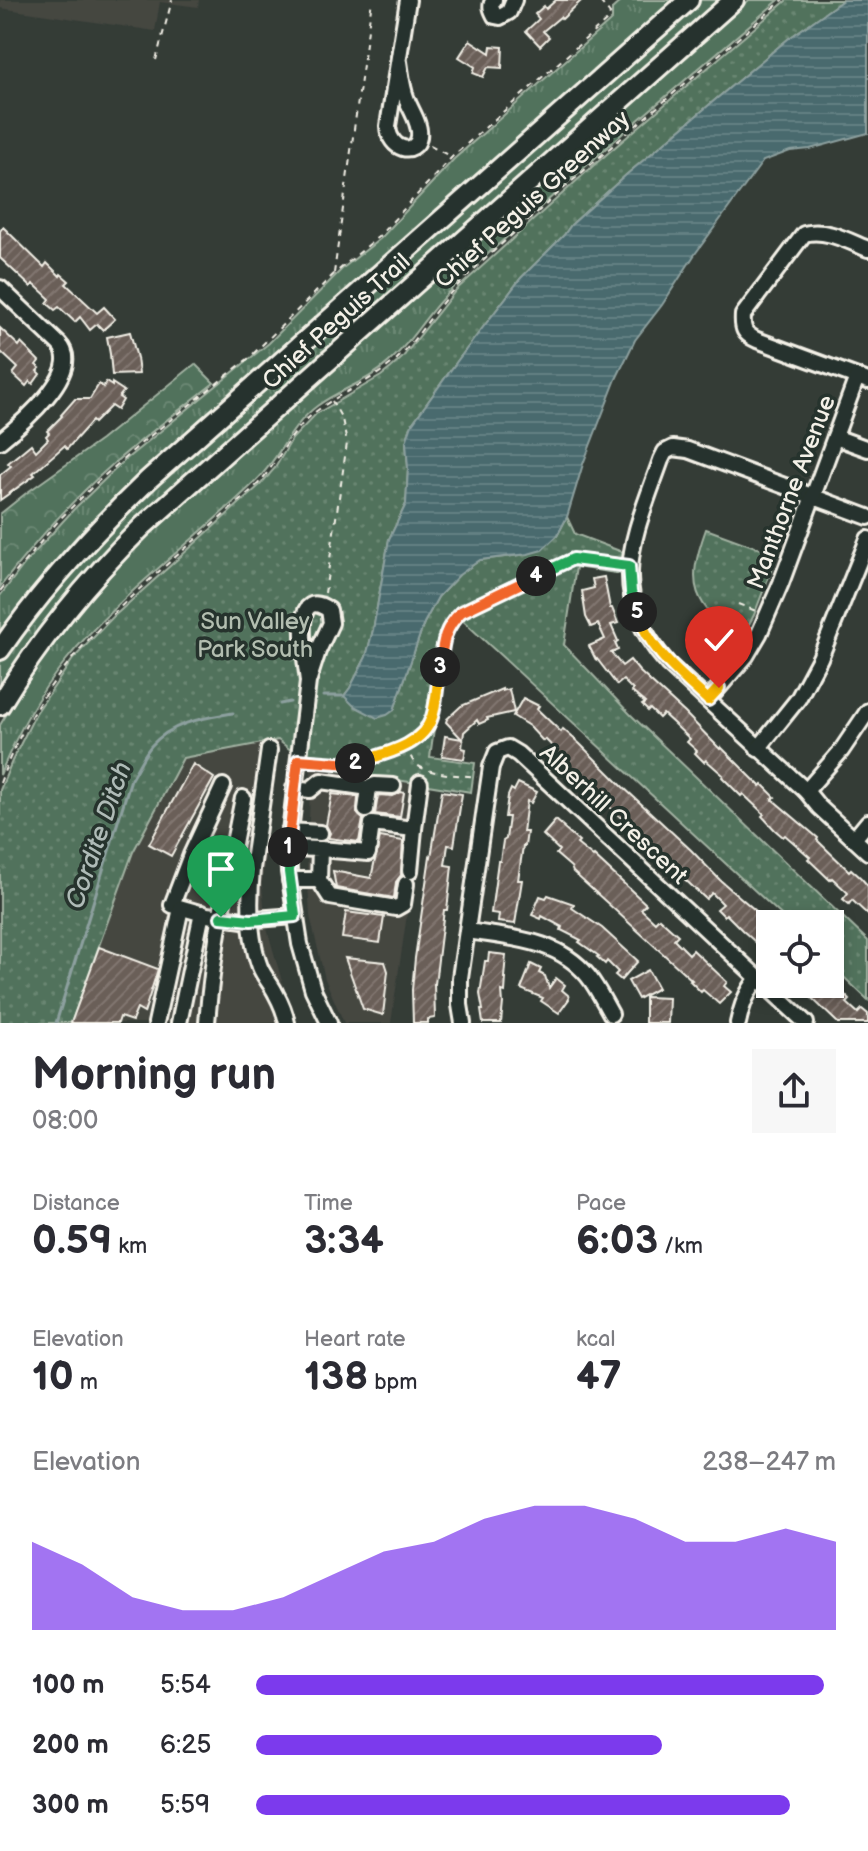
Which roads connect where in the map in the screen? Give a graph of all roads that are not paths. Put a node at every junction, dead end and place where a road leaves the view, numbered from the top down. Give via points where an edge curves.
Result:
1 (408, 0) edge
2 (494, 0) edge
3 (514, 0) edge
4 (689, 0) edge
5 (734, 0) edge
6 (399, 62) junction
7 (868, 249) edge
8 (0, 288) edge
9 (863, 379) edge
10 (835, 437) junction
11 (0, 441) edge
12 (868, 449) edge
13 (813, 496) junction
14 (868, 517) edge
15 (868, 539) edge
16 (0, 650) edge
17 (308, 682) junction
18 (708, 700) junction
19 (0, 705) edge
20 (868, 711) edge
21 (758, 749) junction
22 (269, 750) dead end
23 (420, 783) dead end
24 (223, 786) dead end
25 (393, 786) dead end
26 (294, 788) junction
27 (369, 788) junction
28 (806, 791) junction
29 (243, 798) dead end
30 (366, 810) dead end
31 (868, 822) edge
32 (414, 829) junction
33 (289, 831) junction
34 (320, 833) dead end
35 (854, 839) junction
36 (288, 848) junction
37 (320, 849) junction
38 (868, 852) edge
39 (290, 880) junction
40 (319, 880) junction
41 (181, 908) junction
42 (202, 913) junction
43 (295, 916) junction
44 (221, 917) junction
45 (251, 920) junction
46 (468, 931) junction
47 (756, 976) edge
48 (756, 981) edge
49 (779, 998) edge
50 (611, 1014) dead end
51 (156, 1023) edge
52 (179, 1023) edge
53 (207, 1023) edge
54 (287, 1023) edge
55 (329, 1023) edge
56 (463, 1023) edge
57 (738, 1023) edge
58 (806, 1023) edge

1 - 6 street
2 - 3 street via 492,11 500,17
4 - 16 main road, Chief Peguis Trail via 139,489 40,594
5 - 19 main road, Chief Peguis Trail via 143,526 68,607
6 - 6 street via 388,134 405,148 418,141 418,126
7 - 9 street via 815,231 804,234 743,315 742,328 747,336
8 - 11 street via 66,356 63,371 43,402
9 - 10 street, Manthorne Avenue
10 - 12 street
10 - 13 street, Manthorne Avenue
13 - 14 street
13 - 18 street, Manthorne Avenue via 759,634
13 - 18 street via 688,450 665,452 634,540 631,592 652,646
15 - 21 street via 820,658 798,699
17 - 17 street via 331,623 323,606 313,606 303,616
17 - 26 street
18 - 21 street
20 - 28 street
21 - 28 street
22 - 45 street via 250,886
23 - 32 street
24 - 41 street via 172,905
25 - 27 street
26 - 27 street via 310,790 321,781
26 - 33 street
27 - 30 street
28 - 35 street
29 - 44 street
31 - 35 street
32 - 37 street via 372,824 368,853
32 - 40 street via 403,904 396,908 330,897
33 - 34 street
33 - 36 street
35 - 38 street
36 - 37 street
36 - 39 street
37 - 40 street
39 - 40 street
39 - 43 street
41 - 42 street
41 - 51 street
42 - 44 street
42 - 52 street
43 - 45 street
43 - 55 street via 309,975
44 - 45 street
44 - 53 street
45 - 54 street via 260,969
46 - 47 street, Alberhill Crescent via 493,759 508,748
46 - 50 street via 549,946 589,976
46 - 56 street, Alberhill Crescent via 460,978
48 - 57 street
49 - 58 street, Alberhill Crescent

